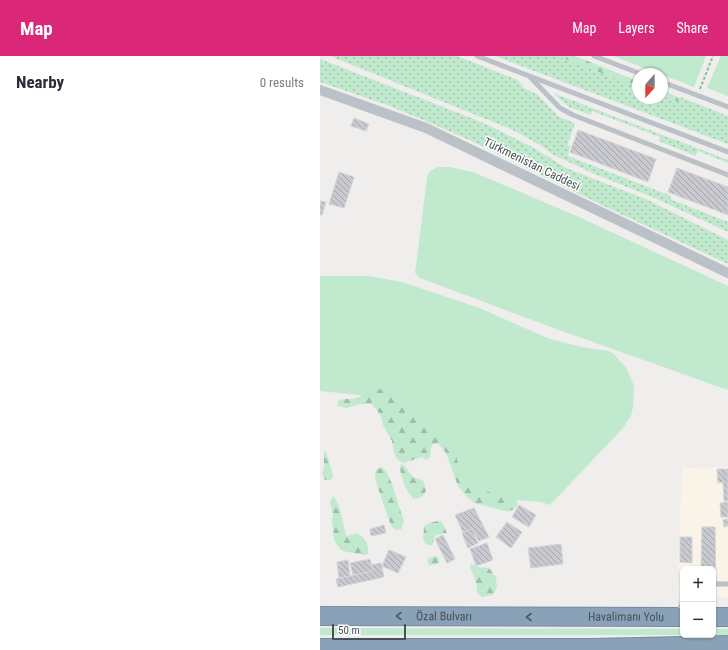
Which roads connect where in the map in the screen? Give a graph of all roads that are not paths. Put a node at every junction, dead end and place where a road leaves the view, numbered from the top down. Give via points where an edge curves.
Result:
1 (477, 56) edge
2 (594, 56) edge
3 (632, 71) edge
4 (530, 76) junction
5 (668, 84) edge
6 (320, 90) edge
7 (728, 107) edge
8 (728, 152) edge
9 (728, 175) edge
10 (728, 273) edge
11 (716, 584) edge
12 (728, 584) edge
13 (680, 612) edge
14 (320, 616) edge
15 (568, 617) joint
16 (716, 617) edge
17 (728, 617) edge
18 (727, 646) edge
19 (331, 648) edge
20 (703, 648) edge
21 (595, 649) edge

1 - 4 lane
2 - 3 lane
4 - 8 lane
4 - 9 lane via 560,108 573,116
5 - 7 lane
6 - 10 street, Türkmenistan Caddesi via 426,128
11 - 12 lane
13 - 15 highway, Havalimanı Yolu
15 -> 14 highway, Özal Bulvarı
16 - 17 highway
18 - 20 highway
19 - 21 highway
20 - 21 highway

